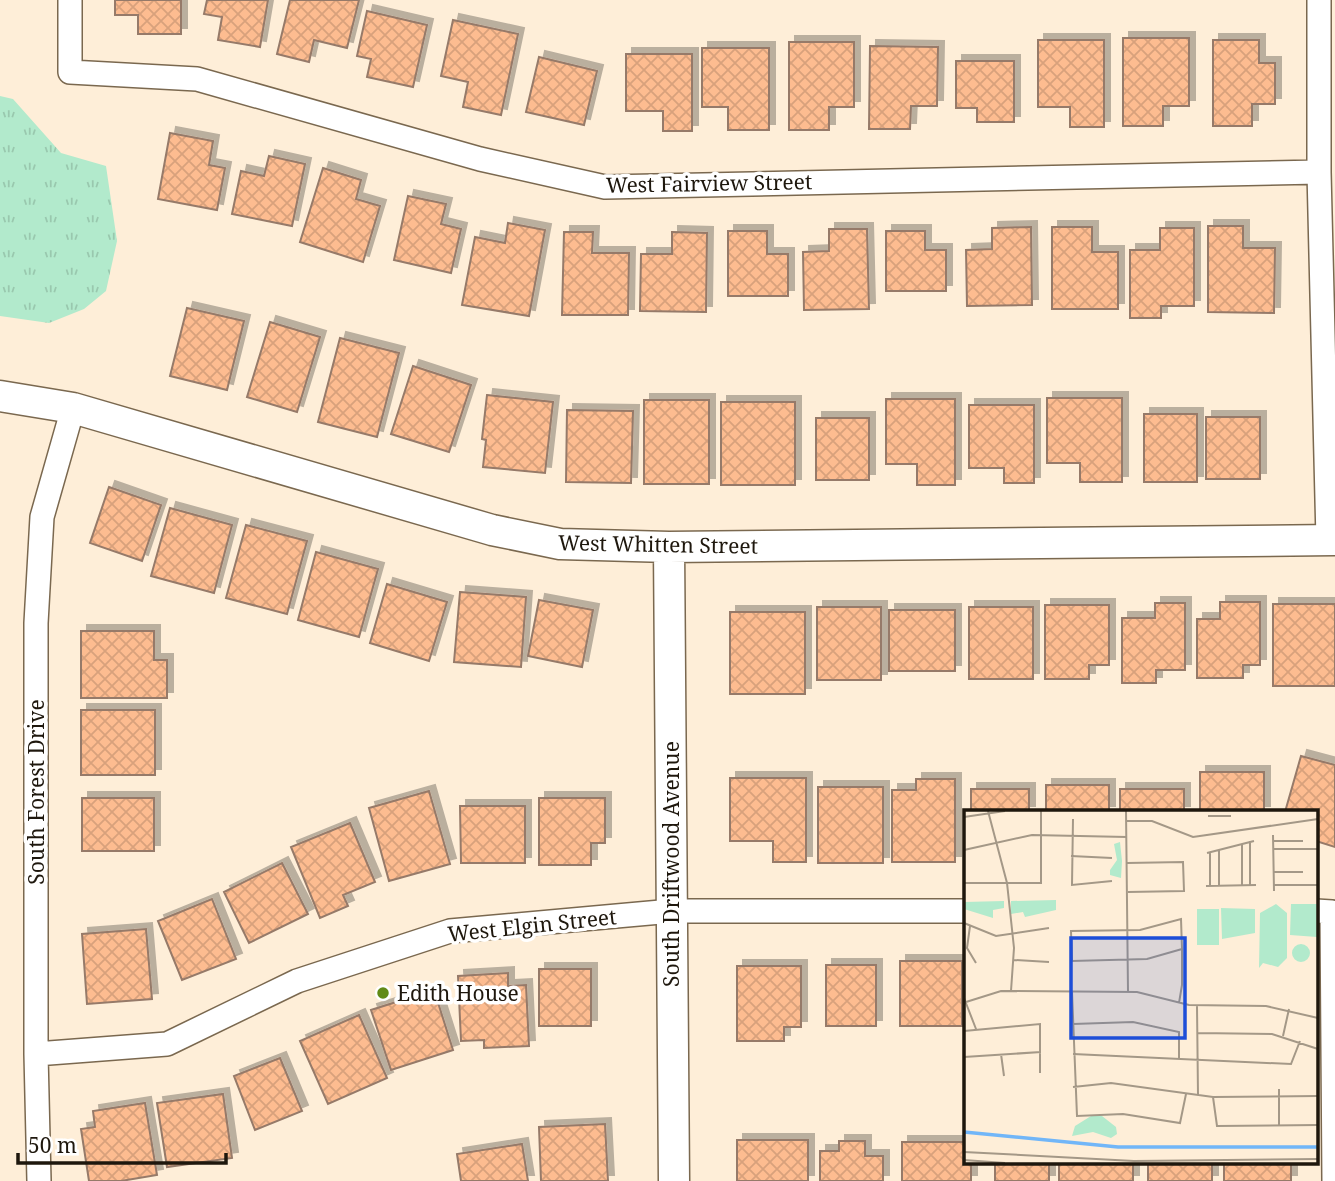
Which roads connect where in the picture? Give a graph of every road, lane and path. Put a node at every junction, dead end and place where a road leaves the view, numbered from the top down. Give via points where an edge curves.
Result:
1 (70, 0) edge
2 (1319, 0) edge
3 (1319, 172) junction
4 (0, 396) edge
5 (73, 408) junction
6 (1331, 540) edge
7 (669, 547) junction
8 (672, 911) junction
9 (964, 911) edge
10 (1324, 912) edge
11 (36, 1054) junction
12 (39, 1181) edge
13 (674, 1181) edge
14 (1334, 1181) edge

1 - 3 street, West Fairview Street via 70,72 197,79 480,159 606,187
2 - 3 street
3 - 6 street
4 - 5 street, West Whitten Street
5 - 7 street, West Whitten Street via 492,530 560,544
5 - 11 street, South Forest Drive via 43,517 36,623
6 - 7 street, West Whitten Street
7 - 8 street, South Driftwood Avenue
8 - 9 street, West Elgin Street
8 - 11 street, West Elgin Street via 450,931 297,981 167,1044
8 - 13 street, South Driftwood Avenue
10 - 14 street
11 - 12 street, South Forest Drive

